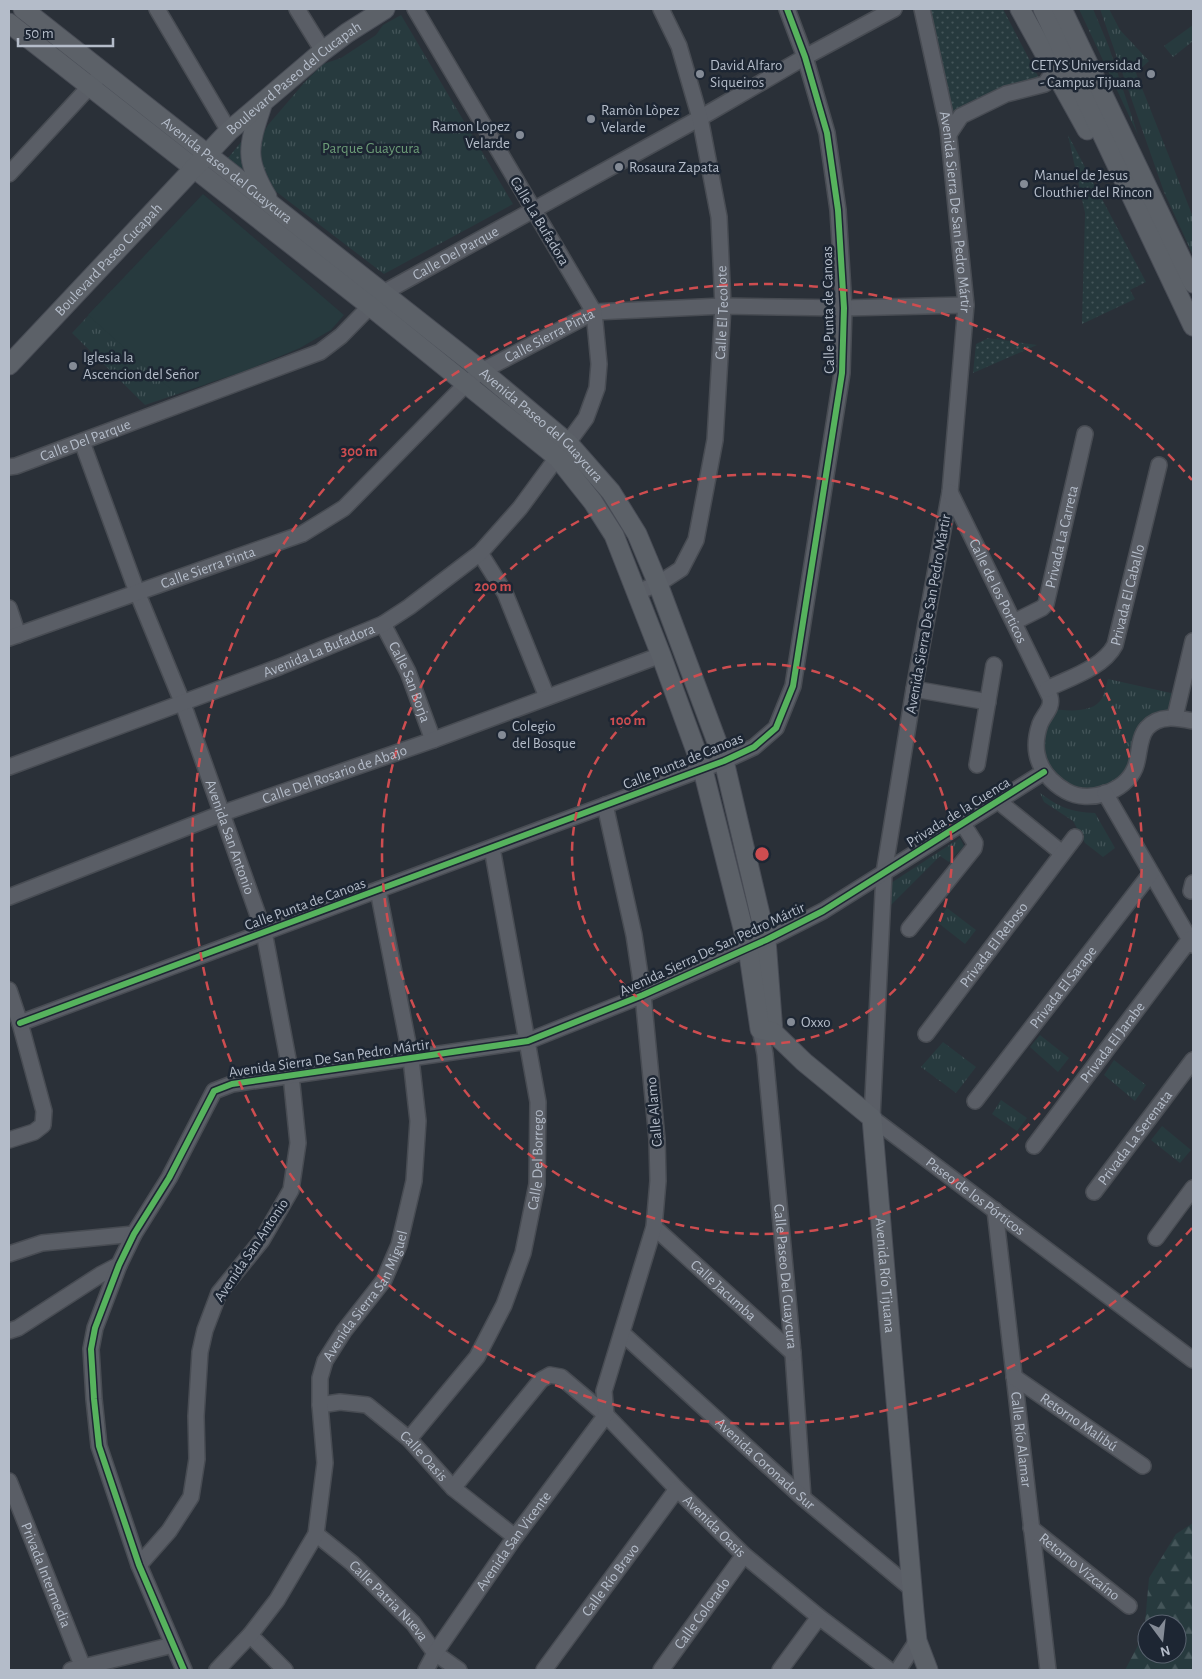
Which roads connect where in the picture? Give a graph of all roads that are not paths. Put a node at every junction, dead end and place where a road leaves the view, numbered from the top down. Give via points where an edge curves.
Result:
1 (23, 9) edge
2 (157, 9) edge
3 (297, 9) edge
4 (385, 9) edge
5 (415, 9) edge
6 (661, 9) edge
7 (787, 9) edge
8 (894, 9) edge
9 (922, 9) edge
10 (1020, 9) edge
11 (1043, 9) edge
12 (1062, 9) edge
13 (9, 24) edge
14 (323, 51) junction
15 (805, 57) junction
16 (1054, 71) junction
17 (103, 72) junction
18 (89, 87) junction
19 (263, 101) junction
20 (700, 118) junction
21 (229, 131) junction
22 (949, 134) junction
23 (207, 154) junction
24 (194, 168) junction
25 (9, 174) edge
26 (273, 206) junction
27 (532, 210) junction
28 (1151, 239) junction
29 (1191, 273) edge
30 (377, 300) junction
31 (966, 305) junction
32 (723, 306) junction
33 (844, 308) junction
34 (594, 312) junction
35 (1193, 326) edge
36 (9, 365) edge
37 (482, 371) junction
38 (466, 384) junction
39 (1085, 434) dead end
40 (82, 442) junction
41 (563, 451) junction
42 (1159, 465) dead end
43 (9, 466) edge
44 (950, 492) junction
45 (480, 553) junction
46 (658, 584) junction
47 (137, 592) junction
48 (637, 592) junction
49 (9, 608) edge
50 (1014, 622) junction
51 (383, 624) junction
52 (14, 637) edge
53 (1193, 641) edge
54 (661, 655) junction
55 (994, 665) dead end
56 (914, 688) junction
57 (1047, 689) junction
58 (547, 697) junction
59 (988, 702) junction
60 (183, 704) junction
61 (1175, 717) junction
62 (1193, 722) edge
63 (433, 740) junction
64 (724, 762) junction
65 (977, 765) dead end
66 (9, 767) edge
67 (703, 770) junction
68 (1044, 772) junction
69 (1105, 793) junction
70 (998, 801) junction
71 (605, 805) junction
72 (223, 814) junction
73 (963, 824) junction
74 (1075, 837) dead end
75 (492, 848) junction
76 (1062, 853) junction
77 (1151, 872) junction
78 (884, 873) junction
79 (378, 890) junction
80 (9, 897) edge
81 (909, 929) dead end
82 (264, 932) junction
83 (766, 940) junction
84 (1191, 942) edge
85 (748, 948) junction
86 (9, 990) edge
87 (643, 995) junction
88 (20, 1023) junction
89 (767, 1030) junction
90 (926, 1034) dead end
91 (528, 1041) junction
92 (411, 1059) junction
93 (1193, 1060) edge
94 (291, 1075) junction
95 (974, 1101) dead end
96 (872, 1118) junction
97 (9, 1140) edge
98 (1034, 1146) dead end
99 (1193, 1188) edge
100 (1094, 1192) dead end
101 (995, 1210) junction
102 (654, 1227) junction
103 (134, 1234) junction
104 (1156, 1238) dead end
105 (9, 1254) edge
106 (119, 1265) junction
107 (9, 1331) edge
108 (622, 1333) junction
109 (793, 1354) junction
110 (1193, 1360) edge
111 (1014, 1378) junction
112 (320, 1405) junction
113 (606, 1415) junction
114 (409, 1439) junction
115 (1142, 1466) dead end
116 (9, 1481) edge
117 (453, 1488) junction
118 (677, 1490) junction
119 (803, 1498) junction
120 (1032, 1528) junction
121 (316, 1534) junction
122 (515, 1537) junction
123 (744, 1556) junction
124 (139, 1565) junction
125 (912, 1589) junction
126 (1129, 1606) dead end
127 (819, 1617) junction
128 (250, 1635) junction
129 (917, 1641) junction
130 (173, 1645) junction
131 (436, 1653) junction
132 (79, 1669) edge
133 (184, 1670) edge
134 (217, 1670) edge
135 (285, 1670) edge
136 (426, 1670) edge
137 (459, 1670) edge
138 (544, 1670) edge
139 (661, 1670) edge
140 (780, 1670) edge
141 (889, 1670) edge
142 (898, 1670) edge
143 (928, 1670) edge
144 (1048, 1670) edge

1 - 17 main road, Avenida Paseo del Guaycura
2 - 21 street
3 - 14 street
4 - 14 main road, Boulevard Paseo del Cucapah
5 - 27 street, Calle La Bufadora
6 - 20 street, Calle El Tecolote via 679,46
7 - 15 street, Calle Punta de Canoas
8 - 15 street, Calle Del Parque
9 - 22 street, Avenida Sierra De San Pedro Mártir
10 - 16 main road
11 - 28 main road
12 - 29 main road
13 - 18 main road, Avenida Paseo del Guaycura
14 - 19 main road, Boulevard Paseo del Cucapah
15 - 20 street, Calle Del Parque
15 - 33 street, Calle Punta de Canoas via 828,142 838,210
16 - 22 street via 1045,84 1006,94 961,116
16 - 28 main road
17 - 18 street
17 - 23 main road, Avenida Paseo del Guaycura
18 - 24 main road, Avenida Paseo del Guaycura
18 - 25 street
19 - 21 main road, Boulevard Paseo del Cucapah
19 - 26 main road via 250,147 250,160
20 - 27 street, Calle Del Parque
20 - 32 street, Calle El Tecolote via 719,217
21 - 23 main road, Boulevard Paseo del Cucapah
22 - 31 street, Avenida Sierra De San Pedro Mártir
23 - 24 main road, Boulevard Paseo Cucapah
23 - 26 main road, Avenida Paseo del Guaycura
24 - 30 main road, Avenida Paseo del Guaycura
24 - 36 main road, Boulevard Paseo Cucapah
26 - 30 main road, Avenida Paseo del Guaycura
27 - 30 street, Calle Del Parque
27 - 34 street, Calle La Bufadora
28 - 35 main road
30 - 37 main road, Avenida Paseo del Guaycura
30 - 38 main road, Avenida Paseo del Guaycura
30 - 40 street, Calle Del Parque via 320,352
31 - 33 street, Calle Sierra Pinta
31 - 44 street, Avenida Sierra De San Pedro Mártir
32 - 33 street, Calle Sierra Pinta
32 - 34 street, Calle Sierra Pinta
32 - 46 street, Calle El Tecolote via 715,440 696,540 681,569
33 - 64 street, Calle Punta de Canoas via 842,373 793,686 776,728 754,746
34 - 37 street, Calle Sierra Pinta
34 - 41 street, Calle La Bufadora via 599,364 597,388 586,418
37 - 38 street, Calle Sierra Pinta
37 - 41 main road, Avenida Paseo del Guaycura
38 - 41 main road, Avenida Paseo del Guaycura
38 - 47 street, Calle Sierra Pinta via 344,508 302,534
39 - 50 street, Privada La Carreta via 1046,604
40 - 43 street, Calle Del Parque
40 - 47 street, Avenida San Antonio
41 - 45 street, Avenida La Bufadora via 520,508
41 - 46 main road, Avenida Paseo del Guaycura via 611,492 637,534
41 - 48 main road, Avenida Paseo del Guaycura via 614,535
42 - 57 street, Privada El Caballo via 1115,645 1105,659
44 - 50 street, Calle de los Porticos
44 - 56 street, Avenida Sierra De San Pedro Mártir
45 - 51 street, Avenida La Bufadora
45 - 58 street via 505,593
46 - 48 street, Calle El Tecolote
46 - 64 main road, Avenida Paseo del Guaycura
47 - 52 street, Calle Sierra Pinta
47 - 60 street, Avenida San Antonio
48 - 54 main road, Avenida Paseo del Guaycura
49 - 52 street
50 - 57 street, Calle de los Porticos
51 - 60 street, Avenida La Bufadora
51 - 63 street, Calle San Borja via 408,672
53 - 61 street
54 - 58 street, Calle Del Rosario de Abajo
54 - 67 main road, Avenida Paseo del Guaycura
55 - 59 street
56 - 59 street
56 - 78 street, Avenida Sierra De San Pedro Mártir
57 - 68 street via 1052,702 1036,736 1036,753
58 - 63 street, Calle Del Rosario de Abajo
59 - 65 street
60 - 66 street, Avenida La Bufadora
60 - 72 street, Avenida San Antonio
61 - 62 street
61 - 69 street via 1163,719 1147,728 1131,775
63 - 72 street, Calle Del Rosario de Abajo
64 - 67 street, Calle Punta de Canoas
64 - 83 main road, Avenida Paseo del Guaycura
67 - 71 street, Calle Punta de Canoas
67 - 85 main road, Avenida Paseo del Guaycura
68 - 69 street via 1069,792 1086,796
68 - 70 street, Privada de la Cuenca
69 - 77 street
70 - 73 street, Privada de la Cuenca
70 - 76 street
71 - 75 street, Calle Punta de Canoas
71 - 87 street, Calle Alamo via 634,935
72 - 80 street, Calle Del Rosario de Abajo
72 - 82 street, Avenida San Antonio
73 - 78 street, Privada de la Cuenca
73 - 81 street via 975,843 974,848
74 - 76 street, Privada El Reboso
75 - 79 street, Calle Punta de Canoas
75 - 91 street, Calle Del Borrego
76 - 90 street, Privada El Reboso
77 - 84 street
77 - 95 street, Privada El Sarape
78 - 83 street, Avenida Sierra De San Pedro Mártir via 823,911
78 - 96 street, Avenida Río Tijuana
79 - 82 street, Calle Punta de Canoas
79 - 92 street, Avenida Sierra San Miguel
82 - 88 street, Calle Punta de Canoas
82 - 94 street, Avenida San Antonio
83 - 85 street, Avenida Sierra De San Pedro Mártir
83 - 89 main road, Avenida Paseo del Guaycura
84 - 98 street, Privada El Jarabe
85 - 87 street, Avenida Sierra De San Pedro Mártir
85 - 89 main road, Avenida Paseo del Guaycura
86 - 88 street
87 - 91 street, Avenida Sierra De San Pedro Mártir
87 - 102 street, Calle Alamo via 657,1139
88 - 97 street via 44,1111 43,1125 34,1132
89 - 96 main road, Paseo de los Pórticos
89 - 109 street, Calle Paseo Del Guaycura via 765,1054
91 - 92 street, Avenida Sierra De San Pedro Mártir
91 - 114 street, Calle Del Borrego via 538,1111 536,1184 523,1253 504,1305 477,1356
92 - 94 street, Avenida Sierra De San Pedro Mártir
92 - 112 street, Avenida Sierra San Miguel via 418,1121 414,1182 399,1245 384,1280 325,1361 320,1378
93 - 100 street, Privada La Serenata
94 - 103 street, Avenida Sierra De San Pedro Mártir via 232,1084 214,1091 169,1178
94 - 124 street, Avenida San Antonio via 298,1143 291,1190 262,1240 219,1293 200,1352 197,1459 191,1497 169,1531
96 - 101 street, Paseo de los Pórticos
96 - 125 main road, Avenida Río Tijuana
99 - 104 street
101 - 110 street, Paseo de los Pórticos
101 - 111 street, Calle Río Alamar
102 - 108 street, Calle Alamo
102 - 109 street, Calle Jacumba
103 - 105 street via 42,1243
103 - 106 street, Avenida Sierra De San Pedro Mártir
106 - 107 street
106 - 124 street, Avenida Sierra De San Pedro Mártir via 91,1350 94,1399 99,1446
108 - 113 street, Calle Alamo via 604,1391
108 - 119 street, Avenida Coronado Sur
109 - 119 street, Calle Paseo Del Guaycura
111 - 115 street, Retorno Malibú
111 - 120 street, Calle Río Alamar
112 - 114 street, Calle Oasis via 340,1402 367,1405
112 - 121 street, Avenida Sierra San Miguel via 325,1463
113 - 117 street, Avenida Oasis via 561,1376 550,1375 541,1380
113 - 118 street, Avenida Oasis
113 - 122 street, Avenida San Vicente
114 - 117 street, Calle Oasis
116 - 132 street, Privada Intermedia
117 - 122 street, Calle Oasis
118 - 123 street, Avenida Oasis
118 - 138 street, Calle Río Bravo
119 - 125 street, Avenida Coronado Sur
120 - 126 street, Retorno Vizcaíno
120 - 144 street, Calle Río Alamar
121 - 128 street, Avenida Sierra San Miguel via 277,1600
121 - 131 street, Calle Patria Nueva via 352,1563 412,1623
122 - 131 street, Avenida San Vicente
123 - 127 street, Avenida Oasis
123 - 139 street, Calle Colorado
124 - 130 street, Avenida Sierra De San Pedro Mártir
125 - 129 main road, Avenida Río Tijuana
127 - 140 street
127 - 141 street, Avenida Oasis
128 - 134 street, Avenida Sierra San Miguel
128 - 135 street
129 - 142 street
129 - 143 main road
130 - 132 street
130 - 133 street, Avenida Sierra De San Pedro Mártir
131 - 136 street, Avenida San Vicente
131 - 137 street, Calle Patria Nueva

